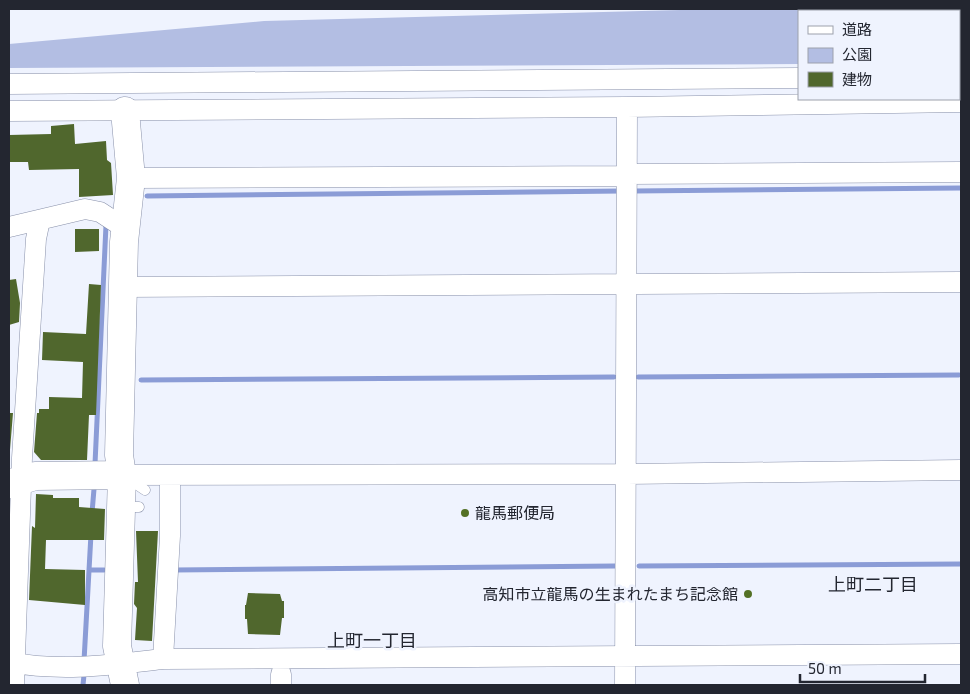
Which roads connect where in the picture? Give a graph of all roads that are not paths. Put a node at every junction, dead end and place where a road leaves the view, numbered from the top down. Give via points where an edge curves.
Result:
1 (798, 78) edge
2 (9, 84) edge
3 (961, 102) edge
4 (627, 107) junction
5 (9, 111) edge
6 (124, 112) junction
7 (961, 172) edge
8 (628, 175) junction
9 (131, 178) junction
10 (40, 220) junction
11 (9, 227) edge
12 (126, 229) junction
13 (961, 282) edge
14 (626, 285) junction
15 (122, 287) junction
16 (961, 470) edge
17 (627, 474) junction
18 (122, 475) junction
19 (170, 475) junction
20 (16, 481) edge
21 (145, 490) dead end
22 (961, 654) edge
23 (624, 655) junction
24 (163, 658) junction
25 (12, 663) edge
26 (123, 675) edge
27 (14, 685) edge
28 (625, 685) edge

1 - 2 street
3 - 4 street
4 - 6 street
4 - 8 street
5 - 6 street
6 - 9 street
7 - 8 street
8 - 9 street
8 - 14 street
9 - 12 street
10 - 11 street
10 - 12 street via 92,209
10 - 20 street
12 - 15 street
13 - 14 street
14 - 15 street
14 - 17 street
15 - 18 street
16 - 17 street
17 - 19 street
17 - 23 street
18 - 19 street
18 - 20 street via 35,476
18 - 21 lane
18 - 26 street via 130,507 117,646
19 - 24 street
20 - 25 street
22 - 23 street
23 - 24 street via 302,653
23 - 28 street
24 - 26 street
25 - 26 street via 81,667
25 - 27 street

